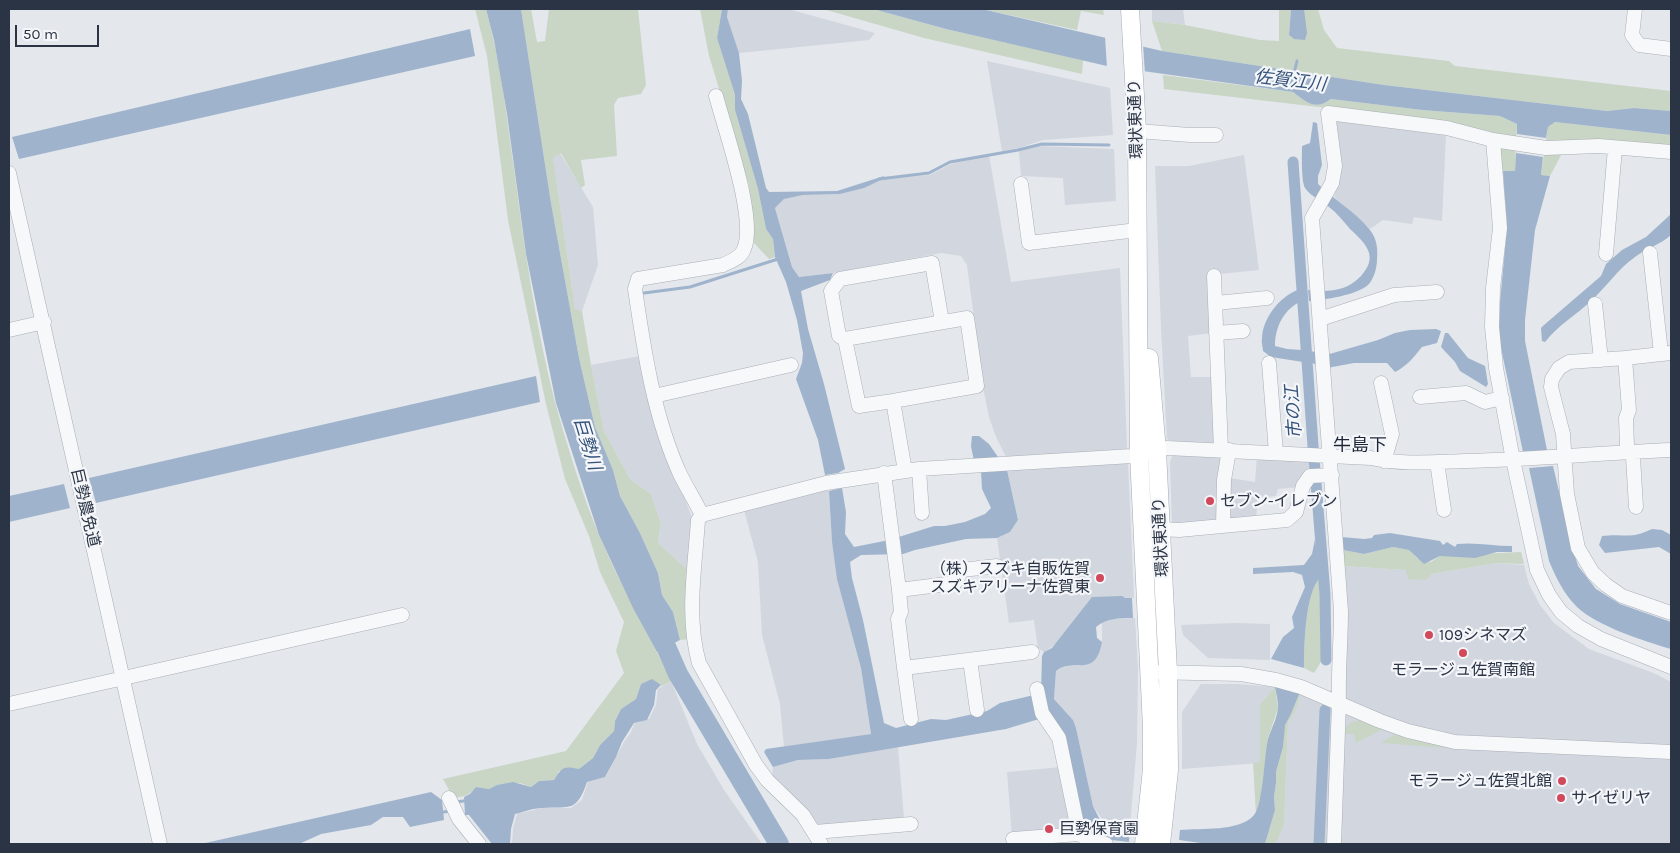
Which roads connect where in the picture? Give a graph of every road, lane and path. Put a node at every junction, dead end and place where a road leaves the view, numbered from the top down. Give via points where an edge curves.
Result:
1 (1635, 9) edge
2 (1131, 17) edge
3 (1671, 49) edge
4 (716, 96) dead end
5 (1137, 131) junction
6 (1216, 134) dead end
7 (1493, 140) junction
8 (1614, 148) junction
9 (1671, 152) edge
10 (9, 173) edge
11 (1021, 184) dead end
12 (1138, 230) junction
13 (1650, 253) dead end
14 (1606, 254) dead end
15 (1214, 276) dead end
16 (1437, 292) dead end
17 (1267, 298) dead end
18 (1216, 303) junction
19 (1595, 304) dead end
20 (1320, 319) junction
21 (44, 322) junction
22 (942, 322) junction
23 (9, 330) edge
24 (1243, 330) dead end
25 (1216, 333) junction
26 (845, 339) junction
27 (1666, 353) edge
28 (1625, 358) junction
29 (1601, 360) junction
30 (1269, 363) dead end
31 (791, 365) dead end
32 (1381, 383) dead end
33 (654, 396) junction
34 (1420, 397) dead end
35 (1502, 398) junction
36 (893, 401) junction
37 (1225, 450) junction
38 (1671, 450) edge
39 (1157, 451) junction
40 (1629, 452) junction
41 (1276, 453) junction
42 (1139, 454) junction
43 (1320, 455) junction
44 (1561, 456) junction
45 (1519, 459) junction
46 (1384, 461) junction
47 (1437, 462) junction
48 (919, 469) junction
49 (905, 471) junction
50 (884, 474) junction
51 (1321, 476) junction
52 (1636, 507) dead end
53 (1444, 510) dead end
54 (922, 513) dead end
55 (702, 514) junction
56 (1223, 526) junction
57 (1161, 529) junction
58 (997, 566) dead end
59 (899, 590) junction
60 (1671, 612) edge
61 (402, 614) dead end
62 (1032, 652) dead end
63 (970, 660) junction
64 (1671, 667) edge
65 (904, 668) junction
66 (1149, 672) junction
67 (1168, 672) junction
68 (123, 678) junction
69 (1040, 700) dead end
70 (1339, 702) junction
71 (9, 704) edge
72 (977, 710) dead end
73 (911, 719) dead end
74 (1671, 752) edge
75 (449, 798) dead end
76 (911, 824) dead end
77 (1079, 834) junction
78 (818, 838) edge
79 (1013, 839) dead end
80 (160, 844) edge
81 (479, 844) edge
82 (1106, 844) edge
83 (1144, 844) edge
84 (1161, 844) edge
85 (1334, 844) edge

1 - 3 street via 1632,35 1639,45
2 - 5 main road, 環状東通り
4 - 33 street via 742,190 748,237 744,251 723,265 638,279 635,289 640,326
5 - 6 street
5 - 12 main road, 環状東通り
7 - 8 street via 1546,148
7 - 20 street via 1447,128 1328,113 1335,166 1332,183 1312,218
7 - 35 street via 1500,228 1492,327
8 - 9 street
8 - 14 street
10 - 21 street, 巨勢農免道
11 - 12 street via 1029,243
12 - 39 main road, 環状東通り
12 - 42 main road, 環状東通り
13 - 27 street
15 - 18 street
16 - 20 street via 1394,295
17 - 18 street
18 - 25 street
19 - 29 street
20 - 43 street via 1324,369
21 - 23 street
21 - 68 street, 巨勢農免道
22 - 26 street
22 - 26 street via 932,263 840,279 831,291 839,336
22 - 36 street via 967,318 977,386
24 - 25 street
25 - 37 street
26 - 36 street via 859,406
27 - 28 street
28 - 29 street
28 - 40 street
29 - 44 street via 1569,362 1559,368 1552,379 1551,388 1563,434
30 - 41 street
31 - 33 street
32 - 46 street via 1392,434
33 - 55 street via 680,474
34 - 35 street via 1466,393 1485,402
35 - 45 street
36 - 49 street
37 - 39 street via 1167,448
37 - 41 street
37 - 56 street
38 - 40 street
39 - 42 street
39 - 57 main road, 環状東通り
40 - 44 street
40 - 52 street via 1633,457
41 - 43 street
42 - 48 street
42 - 66 main road, 環状東通り
43 - 46 street
43 - 51 street
44 - 45 street
44 - 60 street via 1578,548 1593,573 1622,596
45 - 47 street
45 - 64 street via 1537,570 1561,612 1600,639
46 - 47 street
47 - 53 street
48 - 49 street
48 - 54 street
49 - 50 street
50 - 55 street via 826,483
50 - 59 street
51 - 56 street via 1303,486 1296,512 1287,520
51 - 70 street via 1341,611
55 - 78 street via 698,520 692,608 699,663 766,780 803,815
56 - 57 street
57 - 67 main road, 環状東通り
58 - 59 street via 962,570 955,583
59 - 65 street via 901,612 898,619
61 - 68 street
62 - 63 street
63 - 65 street
63 - 72 street
65 - 73 street
66 - 67 street
66 - 83 main road, 環状東通り via 1152,769
67 - 70 street via 1241,674 1276,680 1301,686
67 - 84 main road, 環状東通り via 1169,770
68 - 71 street
68 - 80 street, 巨勢農免道
69 - 77 street via 1042,713 1059,738
70 - 74 street via 1408,731 1456,742
70 - 85 street
75 - 81 street via 459,819
76 - 78 street
77 - 79 street
77 - 82 street

